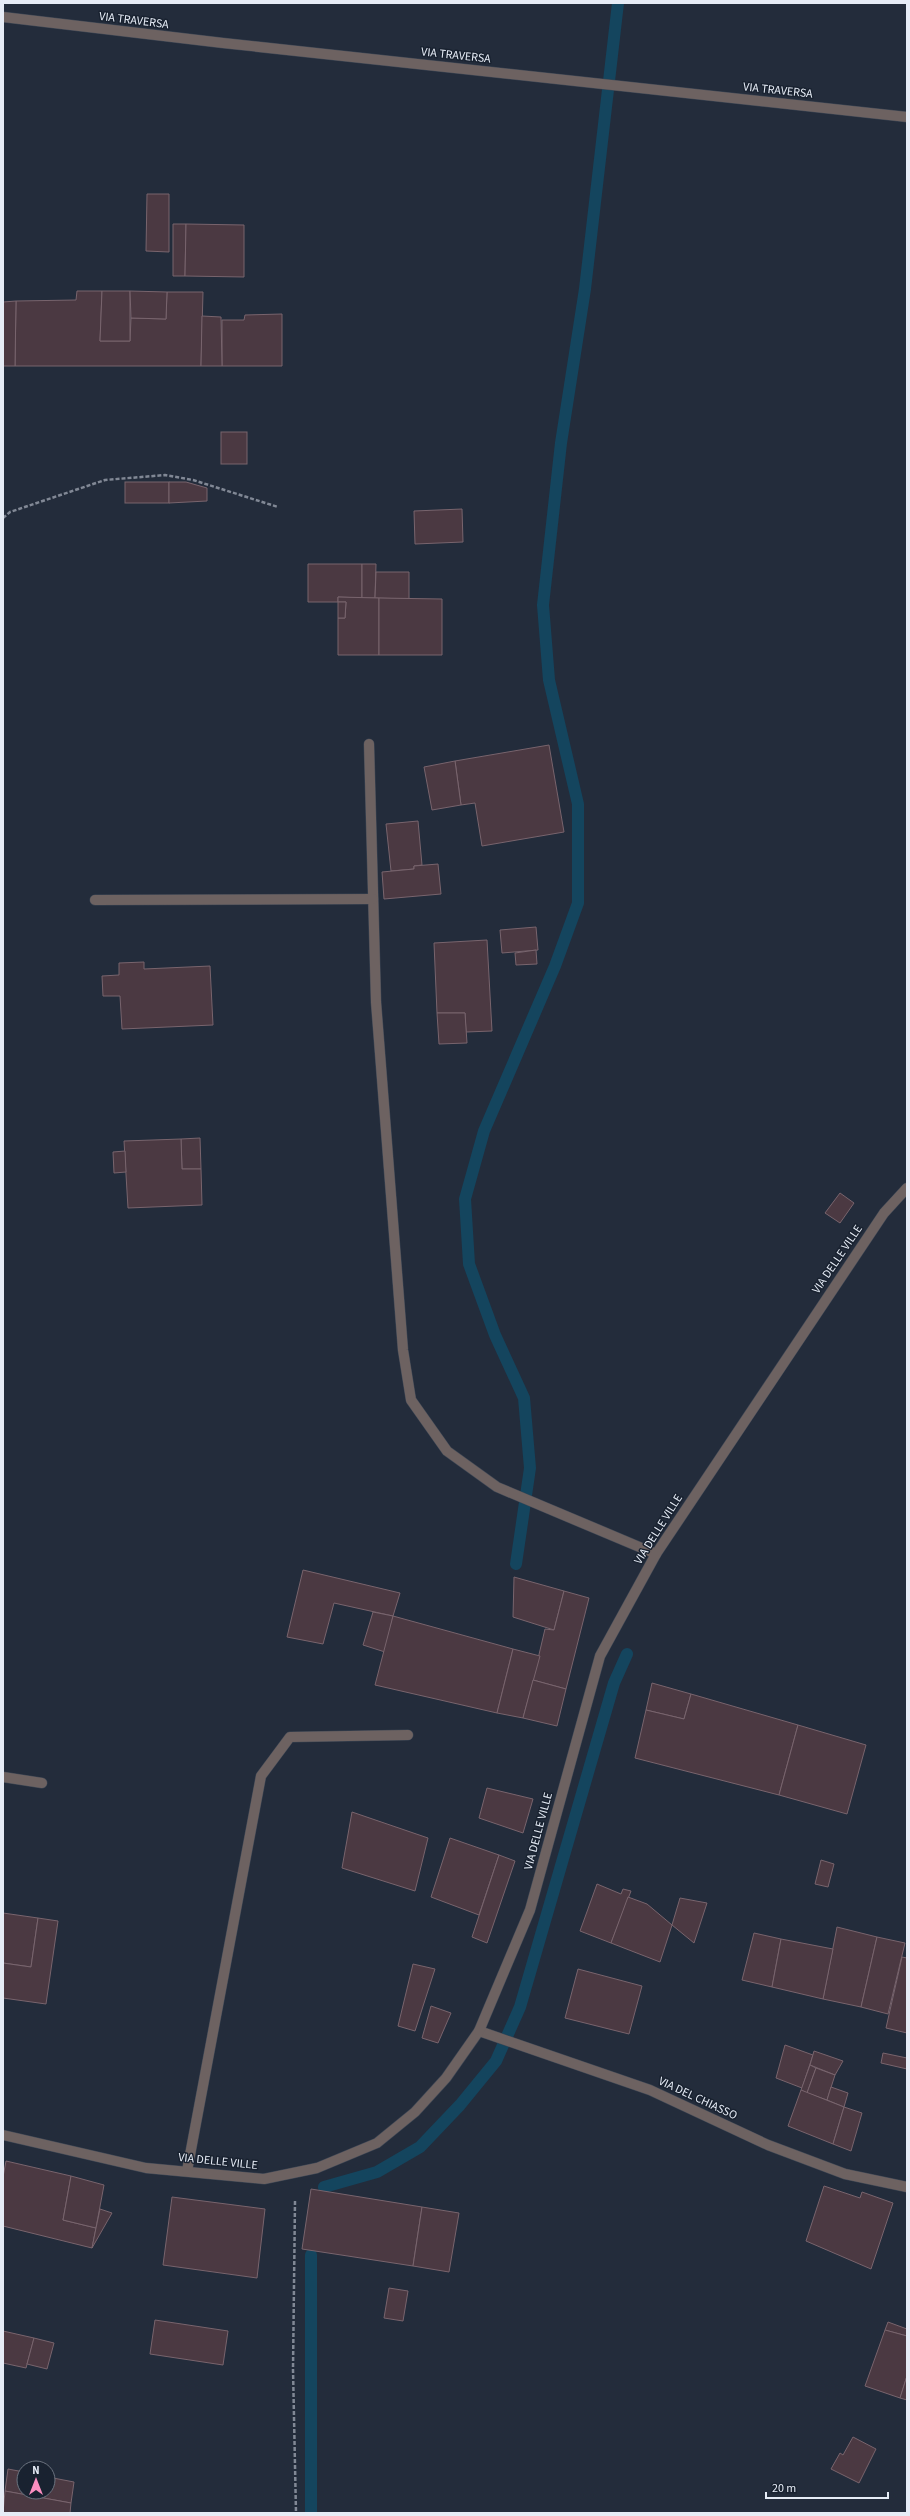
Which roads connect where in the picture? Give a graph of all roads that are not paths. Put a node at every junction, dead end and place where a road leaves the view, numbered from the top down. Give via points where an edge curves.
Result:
1 (3, 17) edge
2 (907, 117) edge
3 (369, 744) dead end
4 (374, 899) junction
5 (95, 900) dead end
6 (907, 1188) edge
7 (656, 1554) junction
8 (408, 1735) dead end
9 (3, 1777) edge
10 (42, 1783) dead end
11 (479, 2031) junction
12 (3, 2134) edge
13 (187, 2171) junction
14 (907, 2186) edge

1 - 2 street, VIA TRAVERSA via 222,44
3 - 4 street
4 - 5 street
4 - 7 street via 376,1002 403,1350 411,1400 447,1451 497,1487
6 - 7 street, VIA DELLE VILLE via 884,1212
7 - 11 street, VIA DELLE VILLE via 600,1656 530,1910
8 - 13 street via 290,1737 261,1776
9 - 10 street
11 - 13 street, VIA DELLE VILLE via 446,2078 415,2112 377,2143 317,2168 264,2179
11 - 14 street, VIA DEL CHIASSO via 650,2090 768,2144 845,2174
12 - 13 street, VIA DELLE VILLE via 146,2168

